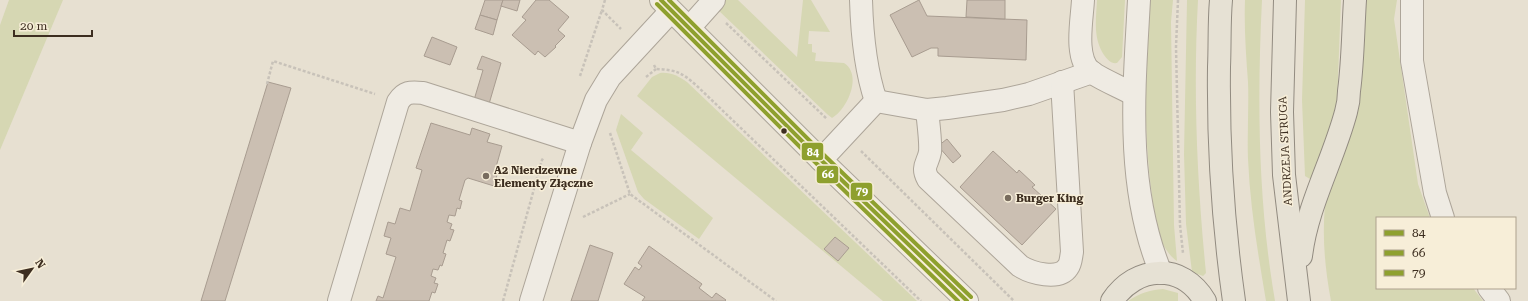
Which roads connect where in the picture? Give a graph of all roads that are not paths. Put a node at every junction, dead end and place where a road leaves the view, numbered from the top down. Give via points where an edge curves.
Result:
1 (714, 0) edge
2 (861, 0) edge
3 (1083, 0) edge
4 (1139, 0) edge
5 (1221, 0) edge
6 (1286, 0) edge
7 (1355, 0) edge
8 (1412, 0) edge
9 (666, 5) edge
10 (689, 28) junction
11 (1092, 72) junction
12 (1062, 82) junction
13 (1133, 94) junction
14 (876, 101) junction
15 (927, 110) junction
16 (580, 143) junction
17 (821, 160) junction
18 (1443, 217) edge
19 (1161, 272) junction
20 (1490, 289) edge
21 (1298, 295) edge
22 (339, 301) edge
23 (531, 301) edge
24 (967, 301) edge
25 (1112, 301) edge
26 (1205, 301) edge
27 (1234, 301) edge
28 (1498, 301) edge

1 - 10 street
2 - 14 street via 862,34
3 - 11 street via 1081,52 1084,64
4 - 13 street
5 - 27 main road via 1220,160
6 - 21 main road, ANDRZEJA STRUGA via 1282,112 1284,174
7 - 21 main road via 1347,110 1303,236
8 - 18 street via 1412,61 1434,193
9 - 10 street
9 - 16 street via 637,46 604,85
10 - 17 street
11 - 12 street
11 - 13 street
12 - 15 street via 1003,100
12 - 15 street via 1072,252 1071,261 1064,272 1045,275 1030,272 1020,266 928,179 924,167 930,152
13 - 19 street via 1140,201 1148,240
14 - 15 street
14 - 17 street
16 - 22 street via 423,93 411,92 402,96 398,102
16 - 23 street
17 - 24 street
19 - 25 main road via 1135,279 1120,290
19 - 26 main road via 1175,275 1188,282
20 - 28 street

